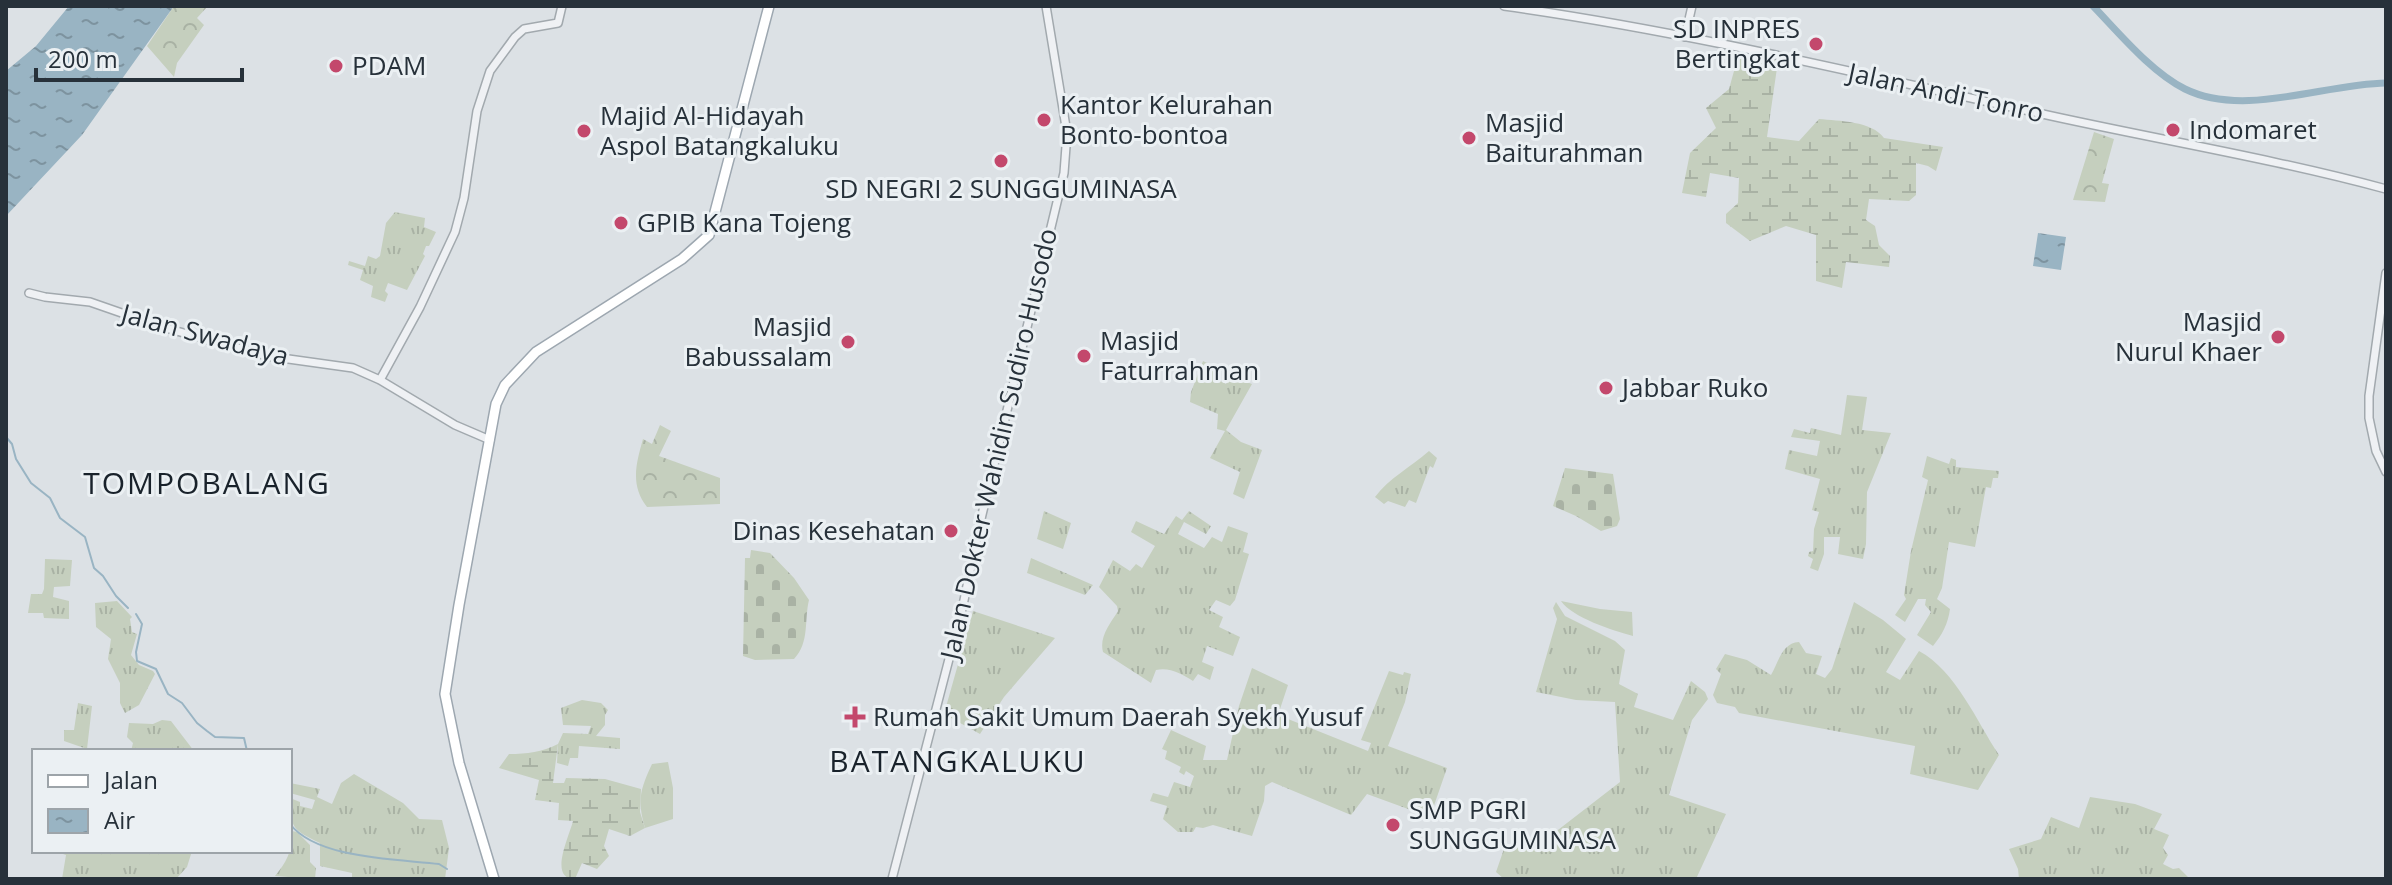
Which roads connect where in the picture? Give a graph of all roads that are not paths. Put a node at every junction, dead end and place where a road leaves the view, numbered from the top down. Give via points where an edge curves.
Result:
1 (562, 6) edge
2 (769, 6) edge
3 (1046, 6) edge
4 (1504, 6) edge
5 (1692, 6) edge
6 (1685, 37) junction
7 (2386, 189) edge
8 (2386, 273) edge
9 (29, 293) dead end
10 (380, 380) junction
11 (490, 440) junction
12 (2386, 472) edge
13 (494, 879) edge
14 (892, 879) edge

1 - 10 street via 558,23 524,29 490,71 477,111 455,232
2 - 11 main road via 709,235 682,259 530,357 500,395
3 - 14 street, Jalan Dokter Wahidin Sudiro Husodo via 1067,133 1064,173 963,605
4 - 6 street, Jalan Andi Tonro
5 - 6 street
6 - 7 street, Jalan Andi Tonro
8 - 12 street via 2369,396 2376,451
9 - 10 street, Jalan Swadaya via 90,302 254,353 343,365
10 - 11 street, Jalan Swadaya
11 - 13 main road via 445,694 459,763

